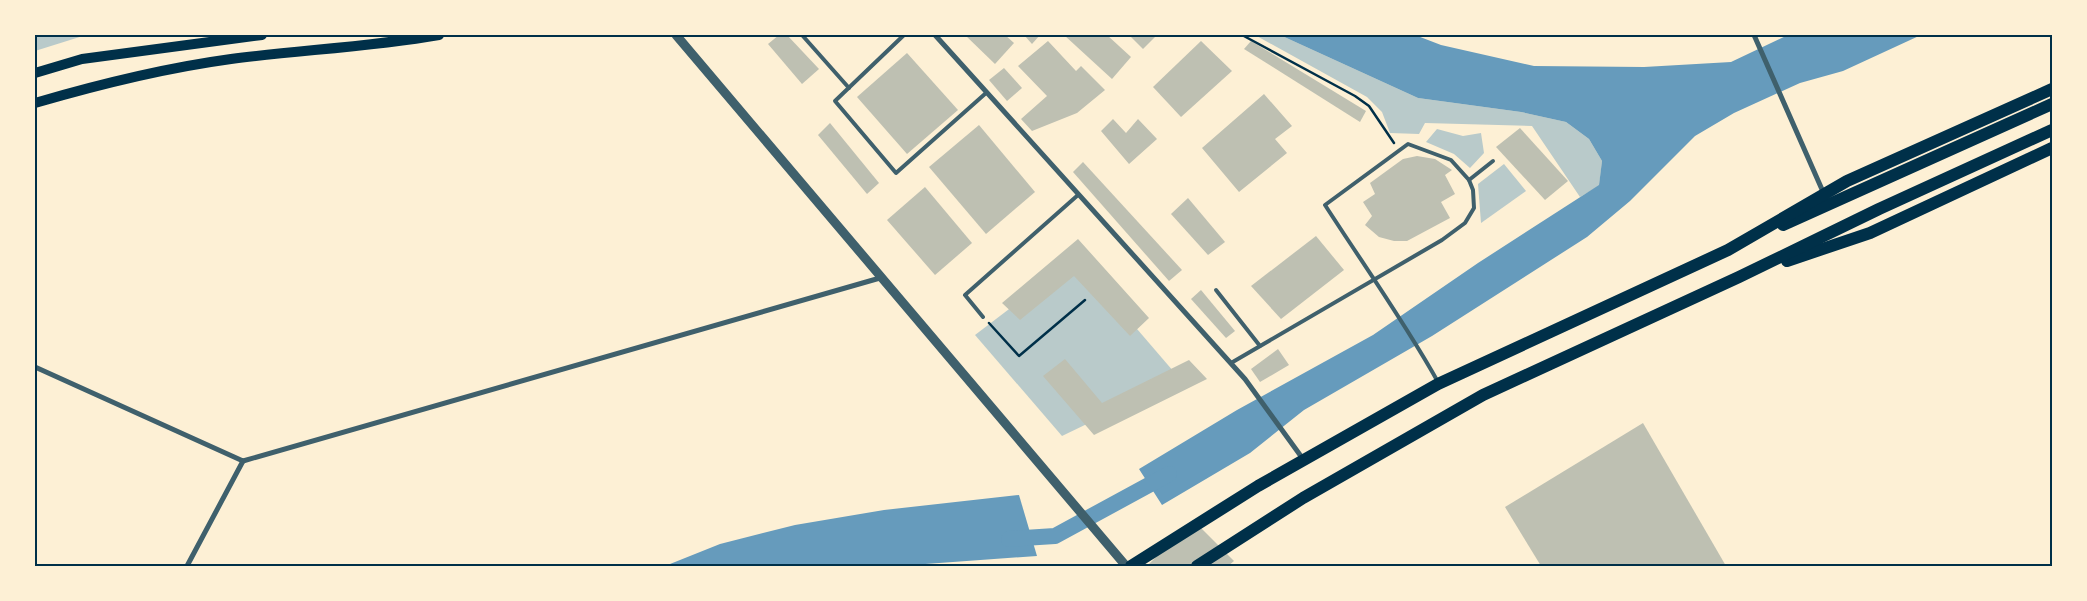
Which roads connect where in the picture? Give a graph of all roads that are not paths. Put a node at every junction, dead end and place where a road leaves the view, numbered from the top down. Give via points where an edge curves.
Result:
1 (262, 35) edge
2 (439, 35) edge
3 (676, 35) edge
4 (802, 35) edge
5 (904, 35) edge
6 (935, 35) edge
7 (1754, 35) edge
8 (35, 73) edge
9 (849, 88) junction
10 (2052, 90) edge
11 (986, 93) junction
12 (35, 103) edge
13 (2052, 104) edge
14 (2052, 130) edge
15 (2052, 148) edge
16 (1493, 161) dead end
17 (1469, 180) junction
18 (1824, 194) junction
19 (1078, 195) junction
20 (1728, 250) junction
21 (1739, 276) junction
22 (880, 278) junction
23 (1374, 280) junction
24 (1216, 290) dead end
25 (983, 317) road end
26 (1260, 346) junction
27 (1231, 363) junction
28 (35, 366) edge
29 (1438, 384) junction
30 (1304, 460) junction
31 (243, 461) junction
32 (187, 566) edge
33 (1126, 566) edge
34 (1131, 566) edge
35 (1197, 566) edge

1 - 8 main road via 82,59
2 - 12 main road via 231,59 113,81
3 - 22 street
4 - 9 lane
5 - 9 lane
6 - 11 street
7 - 18 street
9 - 11 lane via 835,101 896,172
10 - 18 main road via 1847,180
11 - 19 street
13 - 20 main road
14 - 21 main road
15 - 21 main road via 1870,233
16 - 17 lane
17 - 23 lane via 1474,208 1465,223
17 - 23 lane via 1451,160 1408,144 1325,205
18 - 20 main road
19 - 25 lane via 965,295
19 - 27 street
20 - 29 main road
21 - 35 main road via 1483,396 1303,498
22 - 31 street
22 - 33 street
23 - 26 lane
23 - 29 lane
24 - 26 lane
26 - 27 lane
27 - 30 street
28 - 31 street
29 - 30 main road
30 - 34 main road
31 - 32 street

